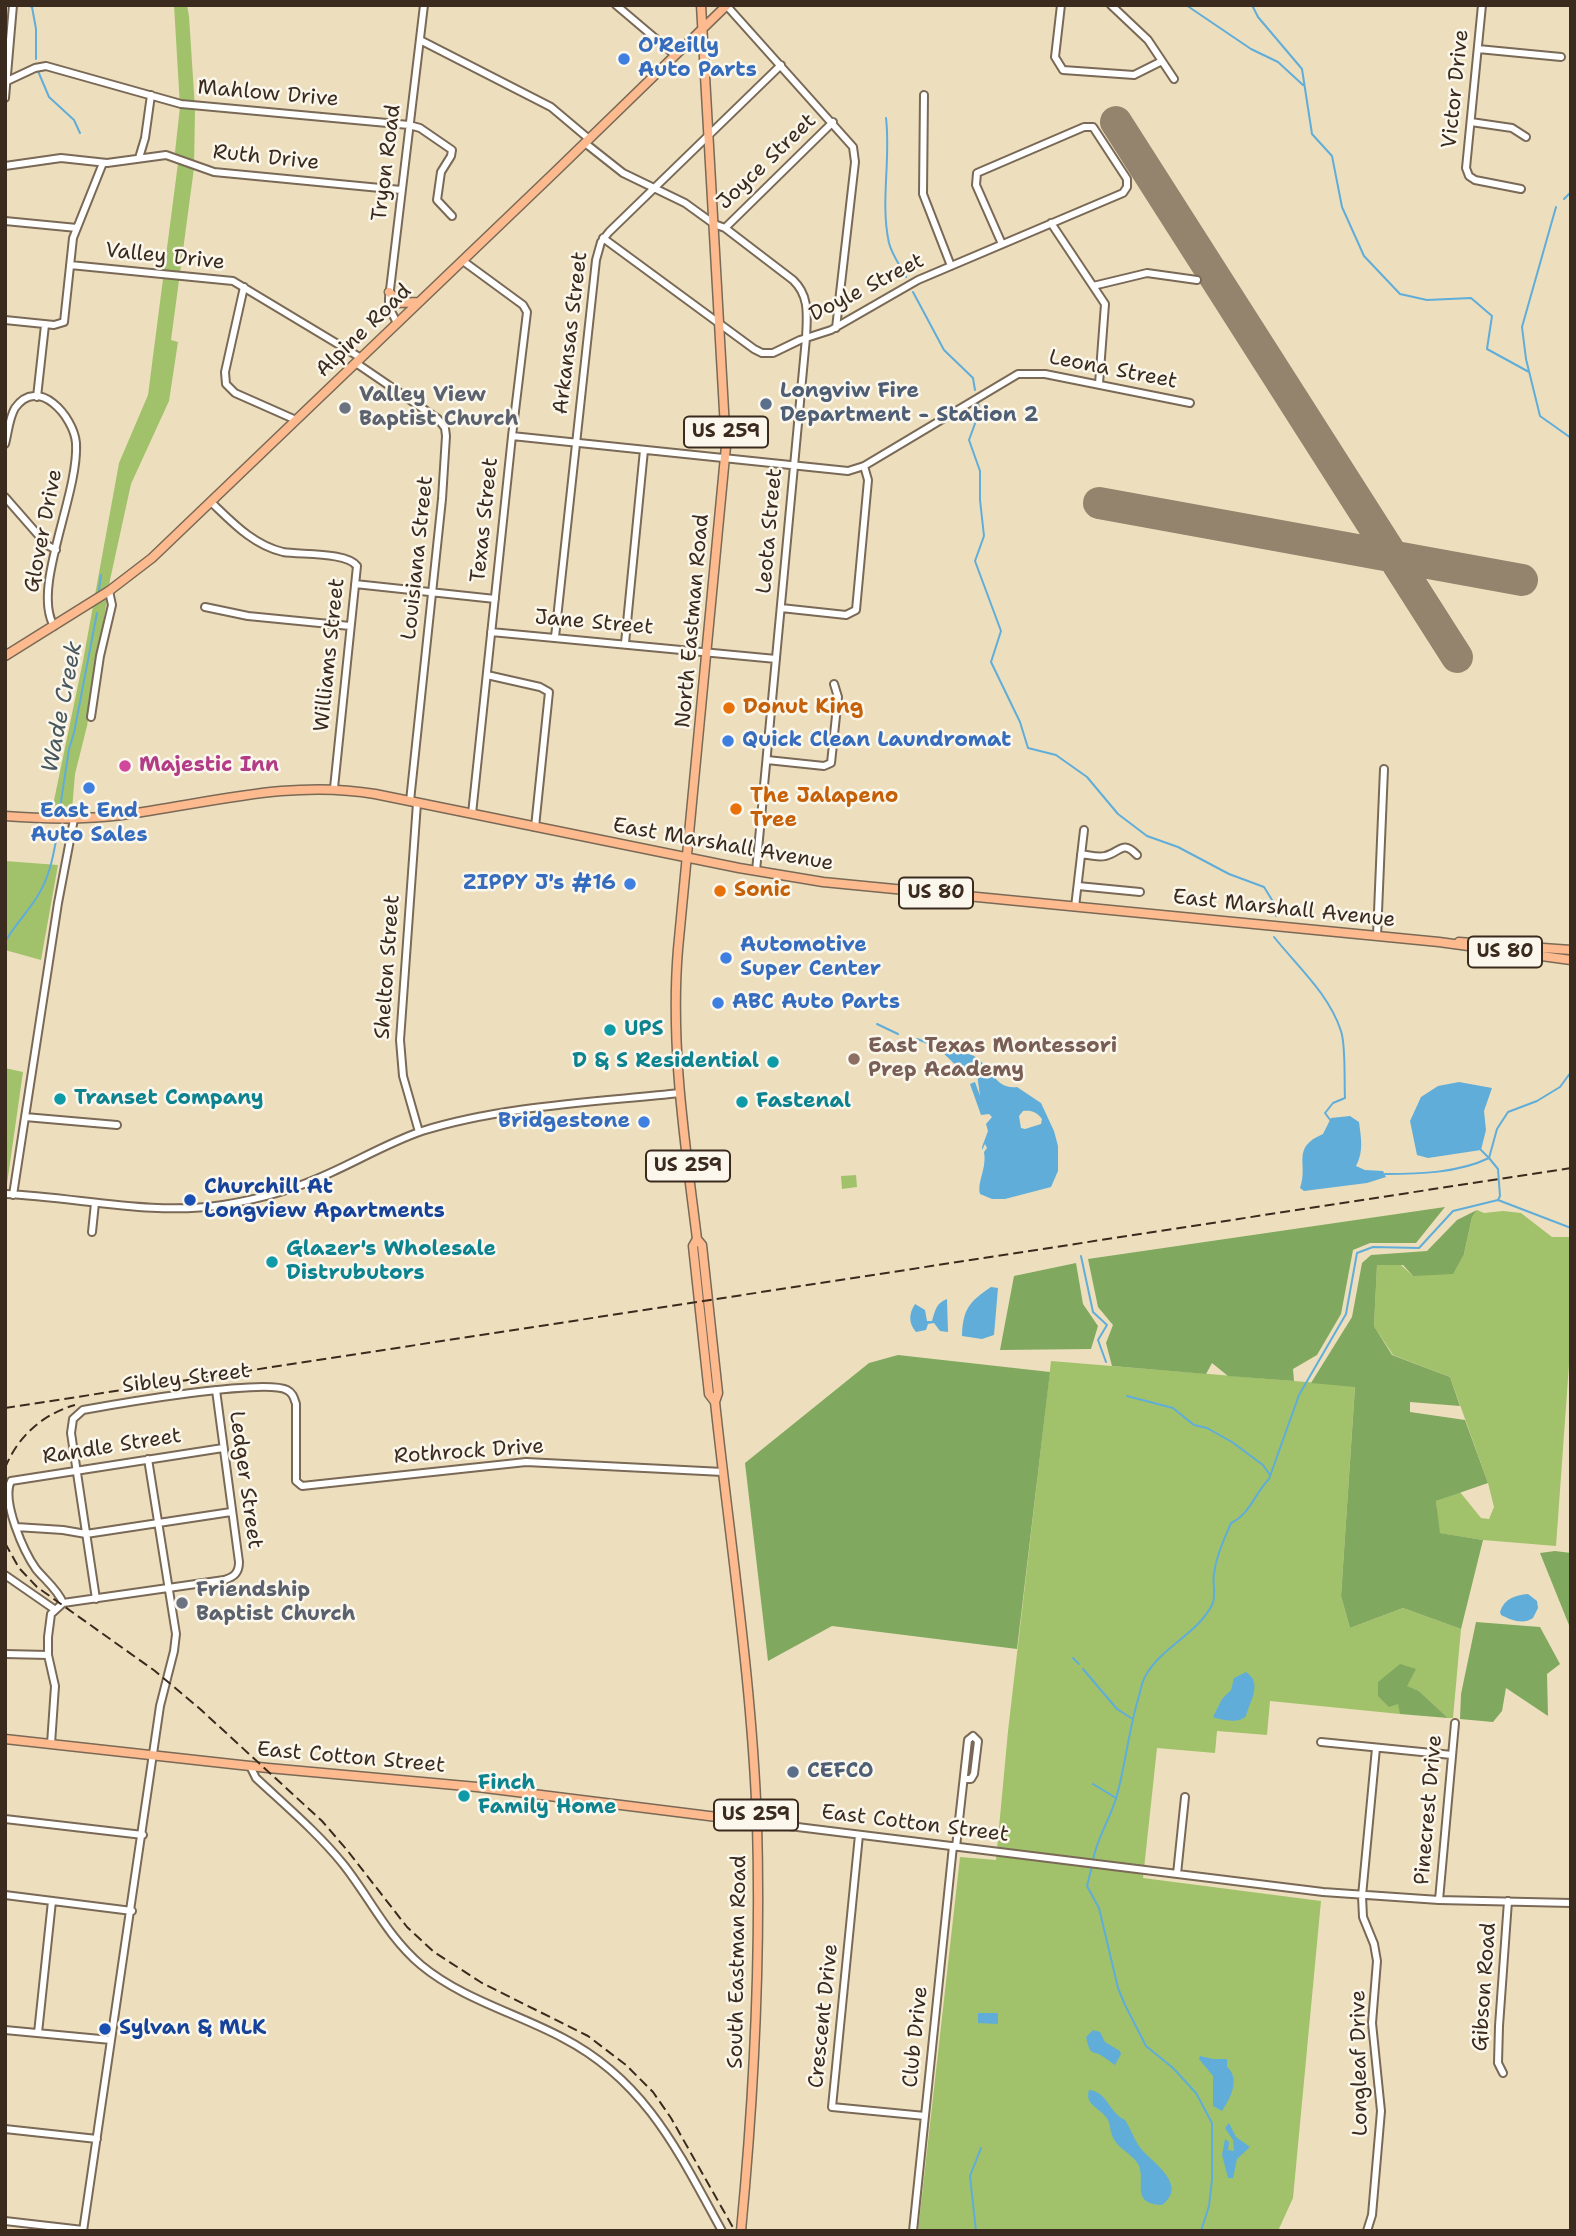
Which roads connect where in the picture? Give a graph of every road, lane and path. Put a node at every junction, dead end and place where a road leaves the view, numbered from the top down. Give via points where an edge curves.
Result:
1 (13, 5) edge
2 (424, 5) edge
3 (616, 5) edge
4 (701, 5) edge
5 (726, 5) edge
6 (1061, 5) edge
7 (1111, 5) edge
8 (1482, 5) edge
9 (703, 28) junction
10 (420, 40) junction
11 (1478, 49) junction
12 (675, 55) junction
13 (1561, 57) dead end
14 (1162, 61) junction
15 (781, 65) junction
16 (1174, 79) dead end
17 (6, 82) edge
18 (150, 95) junction
19 (924, 95) dead end
20 (5, 99) edge
21 (833, 122) junction
22 (1471, 122) junction
23 (410, 125) junction
24 (710, 136) junction
25 (1526, 137) dead end
26 (587, 141) junction
27 (139, 158) junction
28 (103, 163) junction
29 (5, 166) edge
30 (656, 188) junction
31 (1521, 189) dead end
32 (401, 190) junction
33 (452, 216) dead end
34 (5, 221) edge
35 (1051, 223) junction
36 (715, 224) junction
37 (77, 228) junction
38 (725, 228) junction
39 (603, 239) junction
40 (1002, 244) junction
41 (463, 261) junction
42 (70, 265) junction
43 (951, 266) junction
44 (1197, 280) dead end
45 (1093, 286) junction
46 (244, 287) junction
47 (389, 292) junction
48 (421, 301) junction
49 (5, 320) edge
50 (45, 324) junction
51 (397, 324) junction
52 (720, 324) junction
53 (836, 328) junction
54 (806, 338) junction
55 (358, 360) junction
56 (1099, 384) junction
57 (37, 397) junction
58 (1190, 403) dead end
59 (296, 420) junction
60 (512, 436) junction
61 (575, 442) junction
62 (5, 444) edge
63 (644, 450) junction
64 (725, 458) junction
65 (794, 466) junction
66 (864, 466) junction
67 (5, 497) edge
68 (211, 502) junction
69 (56, 551) junction
70 (355, 584) junction
71 (110, 591) junction
72 (432, 592) junction
73 (495, 599) junction
74 (205, 607) dead end
75 (781, 608) junction
76 (54, 626) junction
77 (350, 626) junction
78 (491, 632) junction
79 (555, 638) junction
80 (625, 643) junction
81 (708, 652) junction
82 (5, 656) edge
83 (776, 659) junction
84 (487, 675) junction
85 (834, 684) dead end
86 (91, 717) dead end
87 (767, 760) junction
88 (1384, 769) dead end
89 (334, 788) junction
90 (414, 802) junction
91 (472, 814) junction
92 (5, 816) edge
93 (74, 819) junction
94 (535, 827) junction
95 (1084, 830) dead end
96 (1081, 854) junction
97 (1137, 855) dead end
98 (688, 858) junction
99 (755, 871) junction
100 (1077, 886) junction
101 (1140, 892) dead end
102 (1075, 907) junction
103 (1377, 936) junction
104 (1439, 942) junction
105 (1571, 950) edge
106 (1571, 960) edge
107 (680, 1093) junction
108 (25, 1117) junction
109 (117, 1125) dead end
110 (419, 1132) junction
111 (5, 1195) edge
112 (13, 1195) junction
113 (95, 1203) junction
114 (92, 1232) dead end
115 (704, 1302) joint
116 (216, 1390) junction
117 (223, 1448) junction
118 (148, 1459) junction
119 (77, 1470) junction
120 (723, 1472) junction
121 (302, 1486) joint
122 (231, 1512) junction
123 (159, 1523) junction
124 (16, 1527) junction
125 (86, 1534) junction
126 (5, 1575) edge
127 (169, 1588) junction
128 (96, 1599) junction
129 (63, 1603) junction
130 (54, 1609) junction
131 (5, 1654) edge
132 (48, 1655) junction
133 (1455, 1723) dead end
134 (5, 1740) edge
135 (1321, 1742) dead end
136 (51, 1744) junction
137 (1376, 1748) junction
138 (1452, 1755) junction
139 (154, 1756) junction
140 (250, 1766) junction
141 (964, 1779) junction
142 (1185, 1797) dead end
143 (5, 1819) edge
144 (757, 1822) junction
145 (143, 1835) junction
146 (859, 1835) junction
147 (954, 1846) junction
148 (1177, 1874) junction
149 (5, 1895) edge
150 (1362, 1896) junction
151 (1439, 1900) junction
152 (52, 1901) junction
153 (1508, 1901) junction
154 (1571, 1903) edge
155 (132, 1911) junction
156 (5, 2030) edge
157 (38, 2033) junction
158 (111, 2040) junction
159 (1503, 2073) dead end
160 (925, 2116) junction
161 (5, 2129) edge
162 (97, 2139) junction
163 (5, 2221) edge
164 (83, 2230) edge
165 (722, 2231) edge
166 (741, 2231) edge
167 (913, 2231) edge
168 (1367, 2231) edge

1 - 17 street
2 - 10 street, Tryon Road
3 - 12 street
4 - 9 main road, North Eastman Road / US 259
5 - 9 main road, Alpine Road
5 - 15 street
6 - 14 street via 1055,54 1063,70 1134,75
7 - 14 street via 1148,40
8 - 11 street, Victor Drive
9 - 12 main road, Alpine Road
9 - 24 main road, North Eastman Road / US 259
10 - 23 street, Tryon Road
10 - 26 street, Leota Street via 551,107
11 - 13 street
11 - 22 street, Victor Drive
12 - 26 main road, Alpine Road
14 - 16 street
15 - 21 street
15 - 24 street, Arkansas Street
17 - 18 street, Mahlow Drive via 43,66
17 - 20 street
18 - 23 street, Mahlow Drive via 191,105
18 - 27 street
19 - 43 street via 922,188
21 - 38 street, Joyce Street
21 - 53 street via 855,154
22 - 25 street via 1509,127
22 - 31 street, Victor Drive via 1469,176
23 - 32 street, Tryon Road
23 - 33 street, Mahlow Drive via 452,150 441,172 437,200
24 - 30 street, Arkansas Street
24 - 36 main road, North Eastman Road / US 259
26 - 30 street, Leota Street via 623,173
26 - 41 main road, Alpine Road
27 - 28 street, Ruth Drive
27 - 32 street, Ruth Drive via 166,155 214,172
28 - 29 street, Ruth Drive via 61,159
28 - 37 street
30 - 36 street, Leota Street
30 - 39 street, Arkansas Street
32 - 47 street, Tryon Road
34 - 37 street
35 - 40 street, Doyle Street
35 - 40 street, Doyle Street via 1121,194 1127,187 1126,178 1090,126 979,170 976,185
35 - 45 street
36 - 38 street, Leota Street
36 - 52 main road, North Eastman Road / US 259
37 - 42 street
38 - 54 street, Leota Street via 800,286 807,302
39 - 52 street, Doyle Street
39 - 61 street, Arkansas Street via 596,260
40 - 43 street, Doyle Street
41 - 48 main road, Alpine Road
41 - 60 street, Texas Street via 527,310
42 - 46 street, Valley Drive via 227,280
42 - 50 street via 64,322
43 - 53 street, Doyle Street via 910,284
44 - 45 street via 1147,273
45 - 56 street via 1105,309
46 - 55 street, Valley Drive
46 - 59 street via 225,369 226,384 235,393
47 - 48 main road via 399,303
47 - 51 street, Tryon Road via 389,307
48 - 51 main road, Alpine Road
49 - 50 street
50 - 57 street
51 - 55 main road, Alpine Road
52 - 54 street, Doyle Street via 765,354
52 - 64 main road, North Eastman Road / US 259
53 - 54 street, Doyle Street
54 - 65 street, Leota Street
55 - 59 main road, Alpine Road
55 - 72 street, Louisiana Street via 436,417 446,430
56 - 58 street, Leona Street
56 - 66 street, Leona Street via 1040,373 1015,375
57 - 62 street via 23,400 15,408
57 - 69 street, Glover Drive via 63,411 76,440 72,486
59 - 68 main road, Alpine Road
60 - 61 street, Leona Street
60 - 73 street, Texas Street
61 - 63 street, Leona Street
61 - 79 street, Arkansas Street
63 - 64 street, Leona Street
63 - 80 street
64 - 65 street, Leona Street
64 - 81 main road, North Eastman Road / US 259
65 - 66 street, Leona Street via 845,471
65 - 75 street, Leota Street
66 - 75 street via 868,480 855,612
67 - 69 street
68 - 70 street, Williams Street via 267,547 352,560 357,568
68 - 71 main road, Alpine Road
69 - 76 street, Glover Drive via 46,595
70 - 72 street
70 - 77 street, Williams Street
71 - 76 main road, Alpine Road
71 - 86 street via 112,605
72 - 73 street
72 - 90 street, Louisiana Street
73 - 78 street, Texas Street
74 - 77 street
75 - 83 street, Leota Street
76 - 82 main road, Alpine Road
77 - 89 street, Williams Street
78 - 79 street, Jane Street
78 - 84 street, Texas Street
79 - 80 street, Jane Street
80 - 81 street, Jane Street
81 - 83 street, Jane Street
81 - 98 main road, North Eastman Road / US 259
83 - 87 street, Leota Street
84 - 91 street, Texas Street
84 - 94 street via 547,689
85 - 87 street via 838,694 830,764
87 - 99 street, Leota Street
88 - 103 street
89 - 90 main road, East Marshall Avenue / US 80
89 - 93 main road, East Marshall Avenue / US 80 via 273,790
90 - 91 main road, East Marshall Avenue / US 80
90 - 110 street, Shelton Street via 400,1040 403,1076
91 - 94 main road, East Marshall Avenue / US 80
92 - 93 main road, East Marshall Avenue / US 80
93 - 108 street
94 - 98 main road, East Marshall Avenue / US 80
95 - 96 street
96 - 97 street via 1104,856 1124,848
96 - 100 street
98 - 99 main road, East Marshall Avenue / US 80
98 - 107 main road, North Eastman Road / US 259 via 675,994
99 - 102 main road, East Marshall Avenue / US 80
100 - 101 street
100 - 102 street
102 - 103 main road, East Marshall Avenue / US 80
103 - 104 main road, East Marshall Avenue / US 80
104 - 105 main road, East Marshall Avenue / US 80
104 - 106 main road, East Marshall Avenue / US 80
107 - 110 street via 493,1115
107 - 115 main road, North Eastman Road / US 259 via 697,1239 693,1246
108 - 109 street
108 - 112 street
110 - 113 street via 313,1181 247,1200 174,1208
111 - 112 street
112 - 113 street
113 - 114 street
115 - 120 main road, South Eastman Road / US 259 via 709,1394 715,1402
116 - 117 street, Ledger Street
116 - 119 street, Sibley Street via 87,1409 74,1416 71,1429
116 - 121 street, Sibley Street via 270,1387 290,1392 296,1408 296,1481
117 - 118 street, Randle Street
117 - 122 street, Ledger Street
118 - 119 street, Randle Street
118 - 123 street
119 - 124 street, Randle Street via 15,1479 8,1493
119 - 125 street
120 - 121 street, Rothrock Drive via 534,1462
120 - 144 main road, South Eastman Road / US 259
122 - 123 street
122 - 127 street, Ledger Street via 239,1565 236,1574
123 - 125 street
123 - 127 street
124 - 125 street
124 - 129 street via 34,1566
125 - 128 street
126 - 130 street
127 - 128 street
127 - 139 street via 176,1641
128 - 129 street
129 - 130 street
130 - 132 street
131 - 132 street
132 - 136 street via 55,1686
133 - 138 street, Pinecrest Drive
134 - 136 main road, East Cotton Street
135 - 137 street
136 - 139 main road, East Cotton Street
137 - 138 street
137 - 150 street, Longleaf Drive
138 - 151 street, Pinecrest Drive
139 - 140 main road, East Cotton Street
139 - 145 street
140 - 144 main road, East Cotton Street via 495,1789
140 - 165 street via 256,1778 339,1859 388,1931 423,1966 457,1989 574,2043 627,2083 666,2131
141 - 141 street, Club Drive via 968,1740 974,1736 978,1741 974,1774
141 - 147 street, Club Drive
142 - 148 street
143 - 145 street
144 - 146 street, East Cotton Street
144 - 166 main road, South Eastman Road / US 259 via 757,2029
145 - 155 street
146 - 147 street, East Cotton Street
146 - 160 street, Crescent Drive via 832,2107
147 - 148 street, East Cotton Street
147 - 160 street, Club Drive
148 - 150 street, East Cotton Street
149 - 152 street
150 - 151 street, East Cotton Street
150 - 168 street, Longleaf Drive via 1363,1917 1377,1961 1372,2030 1381,2111
151 - 153 street, East Cotton Street
152 - 155 street
152 - 157 street
153 - 154 street, East Cotton Street
153 - 159 street, Gibson Road via 1498,2050
155 - 158 street
156 - 157 street
157 - 158 street
158 - 162 street
160 - 167 street, Club Drive
161 - 162 street
162 - 164 street
163 - 164 street

